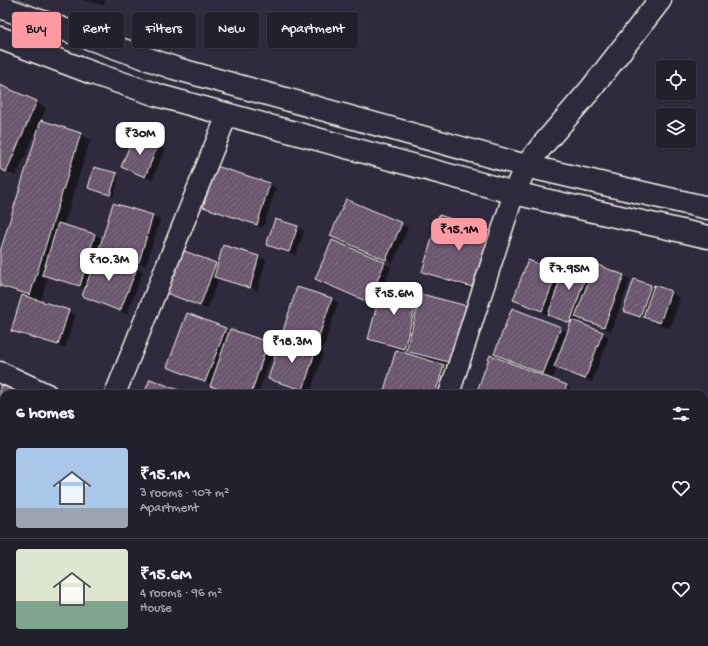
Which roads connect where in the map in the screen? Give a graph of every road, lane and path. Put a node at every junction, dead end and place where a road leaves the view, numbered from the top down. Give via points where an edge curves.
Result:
1 (660, 0) edge
2 (0, 7) edge
3 (0, 38) edge
4 (227, 114) junction
5 (526, 166) junction
6 (514, 193) junction
7 (708, 208) edge
8 (708, 237) edge
9 (0, 372) edge
10 (38, 390) edge
11 (117, 390) edge
12 (449, 390) edge

1 - 5 main road via 591,89
2 - 5 main road via 174,68
3 - 4 main road via 139,89
4 - 6 main road
4 - 11 street
5 - 6 main road
5 - 7 main road
6 - 8 main road
6 - 12 street
9 - 10 street

